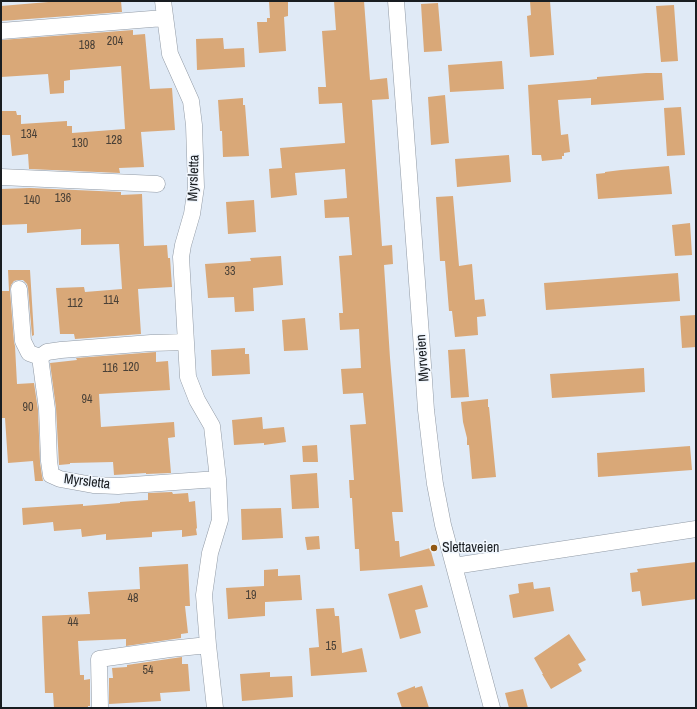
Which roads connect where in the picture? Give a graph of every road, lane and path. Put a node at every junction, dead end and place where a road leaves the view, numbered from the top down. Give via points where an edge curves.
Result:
1 (163, 1) edge
2 (396, 1) edge
3 (164, 18) junction
4 (1, 31) edge
5 (1, 177) edge
6 (157, 184) dead end
7 (18, 289) dead end
8 (186, 342) junction
9 (40, 357) junction
10 (218, 479) junction
11 (696, 529) edge
12 (454, 566) junction
13 (208, 646) junction
14 (100, 708) edge
15 (215, 708) edge
16 (492, 708) edge

1 - 3 street, Myrsletta
2 - 12 street, Myrveien via 429,435 438,501
3 - 4 street
3 - 8 street, Myrsletta via 170,54 191,101 194,125 196,187 181,257
5 - 6 street
7 - 9 street via 23,341 29,353
8 - 9 street via 151,342 61,350 48,352
8 - 10 street, Myrsletta via 188,377 197,400 212,426
9 - 10 street, Myrsletta via 47,409 51,475 87,484 118,486
10 - 13 street, Myrsletta via 220,520 210,553 204,595
11 - 12 street
12 - 16 street, Myrveien
13 - 14 street via 100,659
13 - 15 street, Myrsletta

